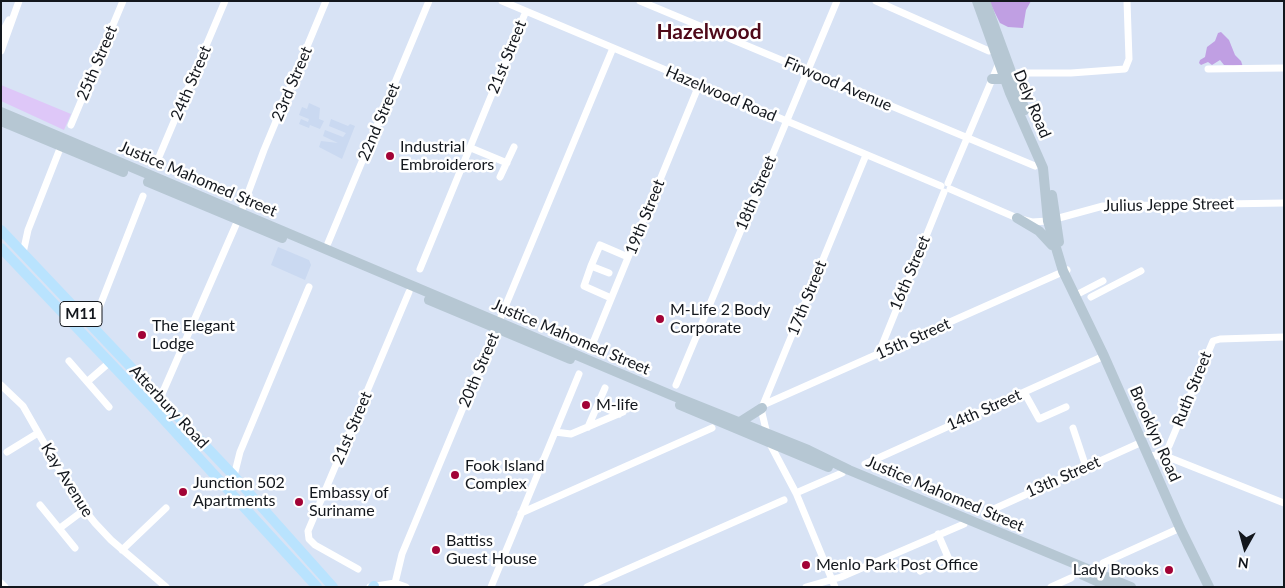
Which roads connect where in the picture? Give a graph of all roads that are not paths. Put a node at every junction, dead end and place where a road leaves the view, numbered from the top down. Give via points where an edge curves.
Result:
1 (123, 1) edge
2 (225, 1) edge
3 (326, 1) edge
4 (429, 1) edge
5 (502, 1) edge
6 (640, 1) edge
7 (837, 1) edge
8 (876, 1) edge
9 (976, 1) edge
10 (985, 1) edge
11 (1127, 1) edge
12 (19, 2) edge
13 (526, 11) junction
14 (1, 35) edge
15 (993, 40) junction
16 (613, 48) junction
17 (2, 49) edge
18 (999, 63) junction
19 (1208, 68) dead end
20 (1284, 68) edge
21 (807, 72) junction
22 (1007, 76) junction
23 (992, 79) junction
24 (699, 85) junction
25 (1, 112) edge
26 (1, 121) edge
27 (786, 122) junction
28 (70, 125) dead end
29 (967, 138) junction
30 (62, 146) junction
31 (514, 147) dead end
32 (470, 148) junction
33 (866, 154) junction
34 (156, 164) dead end
35 (506, 164) junction
36 (1035, 166) dead end
37 (500, 177) dead end
38 (946, 187) junction
39 (143, 196) dead end
40 (1284, 203) edge
41 (237, 215) junction
42 (1017, 218) junction
43 (1052, 220) junction
44 (1, 230) edge
45 (28, 230) junction
46 (11, 240) junction
47 (328, 243) dead end
48 (1056, 252) junction
49 (3, 253) edge
50 (23, 253) junction
51 (628, 257) junction
52 (591, 266) junction
53 (420, 269) dead end
54 (1065, 270) junction
55 (1141, 271) dead end
56 (610, 273) dead end
57 (309, 287) dead end
58 (1103, 290) junction
59 (409, 292) junction
60 (1075, 294) junction
61 (1091, 296) dead end
62 (611, 298) junction
63 (99, 303) junction
64 (77, 310) junction
65 (92, 326) junction
66 (497, 326) junction
67 (1284, 337) edge
68 (590, 350) dead end
69 (878, 355) junction
70 (1104, 356) junction
71 (69, 361) dead end
72 (110, 362) junction
73 (579, 374) dead end
74 (88, 382) junction
75 (1, 385) edge
76 (676, 385) dead end
77 (605, 388) dead end
78 (1024, 392) junction
79 (161, 399) junction
80 (598, 405) junction
81 (109, 407) dead end
82 (763, 407) junction
83 (1066, 407) dead end
84 (155, 410) junction
85 (740, 422) junction
86 (588, 427) junction
87 (712, 428) dead end
88 (1073, 428) dead end
89 (555, 432) junction
90 (38, 433) junction
91 (768, 438) junction
92 (1142, 442) junction
93 (1169, 446) dead end
94 (6, 452) dead end
95 (240, 452) junction
96 (1147, 455) junction
97 (221, 463) junction
98 (865, 464) dead end
99 (1086, 467) junction
100 (842, 473) junction
101 (234, 476) junction
102 (796, 494) junction
103 (784, 500) dead end
104 (1284, 503) edge
105 (40, 506) dead end
106 (166, 508) dead end
107 (84, 510) junction
108 (521, 513) junction
109 (985, 513) dead end
110 (964, 524) junction
111 (60, 528) junction
112 (1180, 528) junction
113 (942, 532) junction
114 (75, 548) dead end
115 (122, 550) junction
116 (1102, 563) dead end
117 (358, 569) dead end
118 (920, 571) dead end
119 (831, 579) junction
120 (309, 582) edge
121 (1069, 582) edge
122 (1, 583) edge
123 (395, 583) junction
124 (372, 586) edge
125 (5, 587) edge
126 (166, 587) edge
127 (317, 587) edge
128 (334, 587) edge
129 (406, 587) edge
130 (490, 587) edge
131 (587, 587) edge
132 (806, 587) edge
133 (835, 587) edge
134 (1051, 587) edge
135 (1110, 587) edge
136 (1131, 587) edge
137 (1209, 587) edge

1 - 28 street, 25th Street
2 - 34 street, 24th Street
3 - 41 street, 23rd Street
4 - 47 street, 22nd Street
5 - 13 street, Hazelwood Road
6 - 21 street, Firwood Avenue
7 - 21 street, 18th Street
8 - 15 street via 989,51
9 - 15 main road, Dely Road
10 - 15 main road, Dely Road
11 - 22 street via 1127,68
12 - 14 street
12 - 17 street
13 - 16 street, Hazelwood Road
13 - 32 street, 21st Street
15 - 18 main road, Dely Road
15 - 18 main road via 1000,56
15 - 22 main road, Dely Road
16 - 24 street, Hazelwood Road
16 - 66 street, 20th Street
18 - 22 main road, Dely Road
18 - 23 street, 16th Street
19 - 20 street
21 - 27 street, 18th Street
21 - 29 street, Firwood Avenue
22 - 23 main road
22 - 43 main road, Dely Road via 1047,166
23 - 29 street, 16th Street
24 - 27 street, Hazelwood Road
24 - 51 street, 19th Street
25 - 41 main road, Justice Mahomed Street
26 - 30 main road, Justice Mahomed Street
27 - 33 street, Hazelwood Road
27 - 76 street, 18th Street
29 - 36 street, Firwood Avenue
29 - 38 street, 16th Street
30 - 41 main road, Justice Mahomed Street
30 - 45 street
31 - 35 street
32 - 35 street
32 - 53 street, 21st Street
33 - 38 street, Hazelwood Road
33 - 82 street, 17th Street
35 - 37 street
38 - 42 street, Hazelwood Road
38 - 69 street, 16th Street
39 - 63 street
40 - 43 street, Julius Jeppe Street via 1103,206
41 - 59 main road, Justice Mahomed Street
41 - 66 main road, Justice Mahomed Street
41 - 79 street, 23rd Street
42 - 43 street, Hazelwood Road via 1032,222
42 - 48 main road via 1044,234
43 - 48 main road, Brooklyn Road
43 - 54 main road, Brooklyn Road
44 - 46 main road, Atterbury Road / M11
45 - 46 street
45 - 50 street
46 - 50 main road, Atterbury Road / M11
48 - 54 main road, Brooklyn Road
49 - 72 main road, Atterbury Road / M11
50 - 64 main road, Atterbury Road / M11
51 - 52 street via 600,246
51 - 62 street, 19th Street
52 - 56 street
52 - 62 street via 584,286
54 - 60 main road, Brooklyn Road
54 - 69 street, 15th Street
55 - 58 street
57 - 95 street
58 - 60 street via 1101,282
58 - 61 street
59 - 66 main road, Justice Mahomed Street
59 - 117 street, 21st Street via 308,531 309,539 315,545
60 - 70 main road, Brooklyn Road
62 - 68 street, 19th Street
63 - 64 street via 90,311
63 - 65 street
64 - 65 main road, Atterbury Road / M11
65 - 79 main road, Atterbury Road / M11
66 - 85 main road, Justice Mahomed Street
66 - 91 main road, Justice Mahomed Street
66 - 123 street, 20th Street via 402,554
67 - 93 street, Ruth Street via 1213,341
69 - 82 street, 15th Street
70 - 78 street, 14th Street
70 - 92 main road, Brooklyn Road
71 - 74 street
72 - 74 street
72 - 84 main road, Atterbury Road / M11
73 - 89 street
74 - 81 street
75 - 90 street, Kay Avenue via 22,405
77 - 80 street
78 - 83 street via 1037,418
78 - 98 street, 14th Street
79 - 84 street, 23rd Street
79 - 97 main road, Atterbury Road / M11
80 - 86 street
80 - 86 street via 621,413
82 - 85 main road
82 - 91 street via 762,419
84 - 120 main road, Atterbury Road / M11
85 - 91 main road, Justice Mahomed Street
86 - 89 street via 571,434
87 - 108 street
88 - 99 street
89 - 108 street
90 - 94 street
90 - 107 street, Kay Avenue
91 - 100 main road, Justice Mahomed Street
91 - 102 street
91 - 136 main road, Justice Mahomed Street
92 - 96 main road, Brooklyn Road
92 - 99 street, 13th Street
95 - 97 street via 232,462
95 - 101 street
96 - 104 street via 1168,457
96 - 112 main road, Brooklyn Road
97 - 101 main road, Atterbury Road / M11
99 - 109 street, 13th Street
100 - 102 street
100 - 110 main road, Justice Mahomed Street
101 - 128 main road, Atterbury Road / M11
102 - 119 street
103 - 131 street
105 - 111 street
106 - 115 street
107 - 111 street
107 - 115 street, Kay Avenue
108 - 130 street
110 - 113 street
110 - 135 main road, Justice Mahomed Street
111 - 114 street
112 - 116 street
112 - 137 main road, Brooklyn Road
113 - 118 street via 948,557
113 - 119 street
115 - 126 street, Kay Avenue
119 - 132 street
119 - 133 street
120 - 127 main road, Atterbury Road / M11
121 - 134 street
122 - 125 street
123 - 124 street
123 - 129 street

